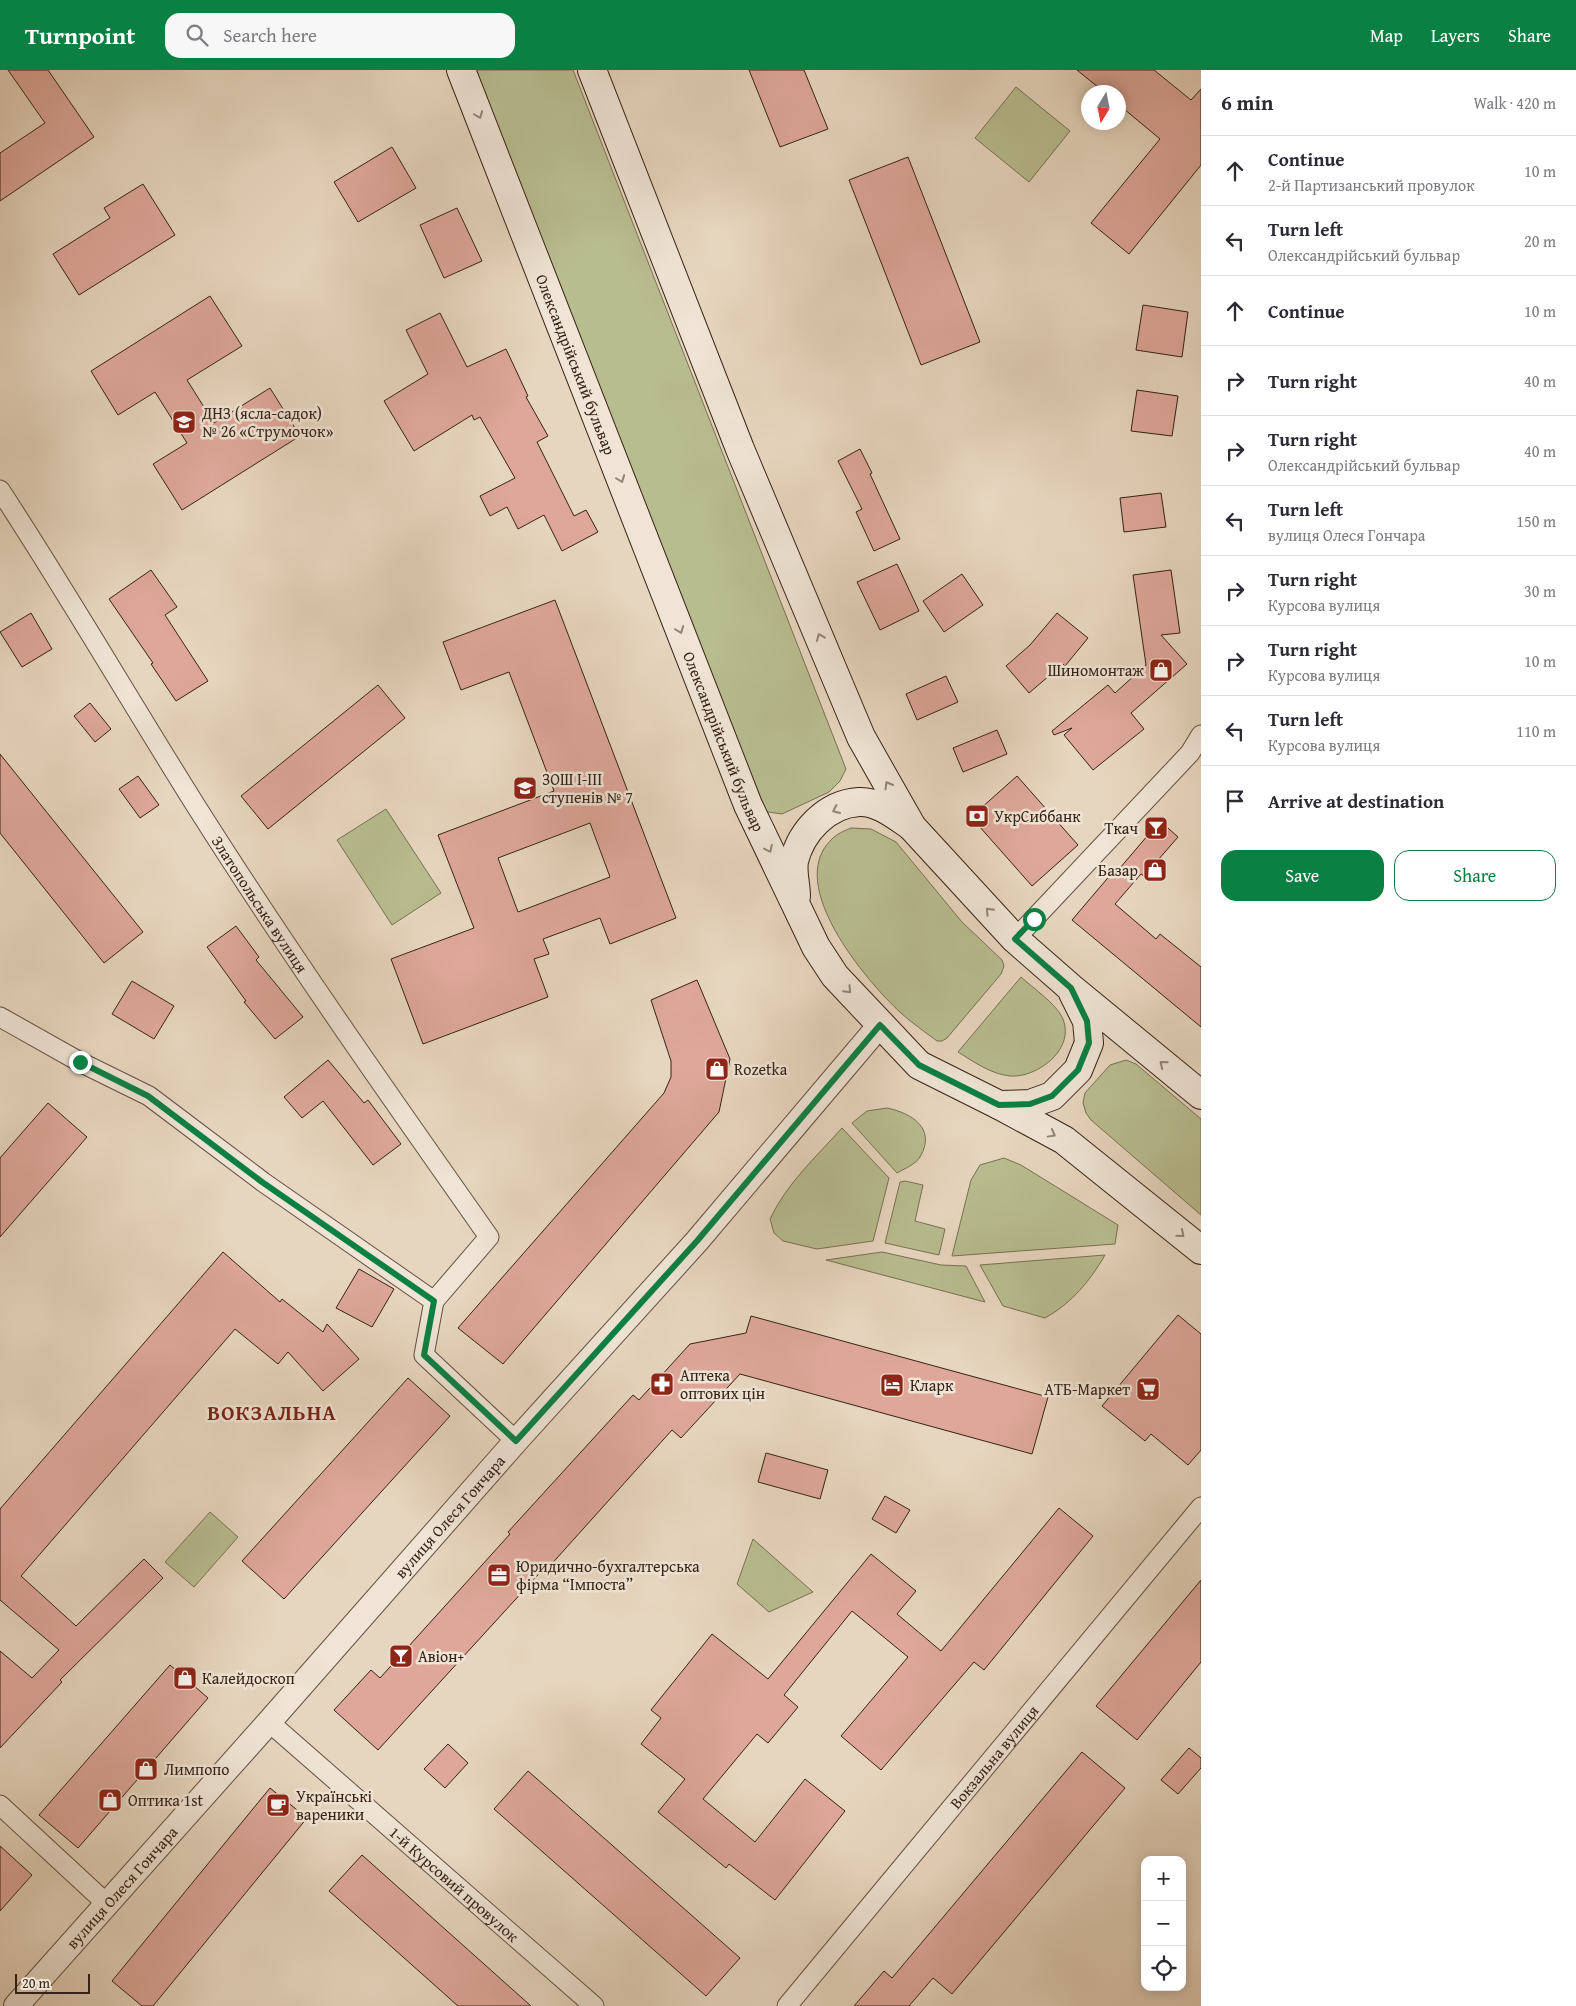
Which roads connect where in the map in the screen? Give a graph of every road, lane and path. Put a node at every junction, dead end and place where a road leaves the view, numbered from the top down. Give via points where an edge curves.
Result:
1 (461, 70) edge
2 (592, 70) edge
3 (0, 490) edge
4 (1201, 735) edge
5 (912, 827) junction
6 (798, 908) junction
7 (1015, 939) junction
8 (1071, 988) junction
9 (0, 1017) edge
10 (880, 1025) junction
11 (1201, 1095) edge
12 (999, 1105) junction
13 (1201, 1250) edge
14 (434, 1301) junction
15 (516, 1441) junction
16 (1201, 1507) edge
17 (270, 1722) junction
18 (0, 1805) edge
19 (107, 1904) junction
20 (16, 2006) edge
21 (594, 2006) edge
22 (787, 2006) edge

1 -> 6 main road, Олександрійський бульвар via 739,782
5 -> 2 main road via 861,737 740,449
3 - 14 street, Златопольська вулиця via 56,575 196,806 340,1027 489,1237
4 - 7 street via 1190,753
5 -> 6 main road via 883,808 859,802 835,809 819,819 803,837 794,863
7 -> 5 main road
6 -> 10 main road, Олександрійський бульвар via 816,947 835,976
7 - 8 main road
11 -> 8 main road
8 - 12 main road via 1087,1021 1089,1043 1078,1070 1052,1096 1030,1104
9 - 14 street via 148,1096 262,1182
10 - 12 main road, Олександрійський бульвар via 919,1065
10 - 15 street, вулиця Олеся Гончара via 697,1241
12 -> 13 main road, Олександрійський бульвар via 1064,1140
14 - 15 street via 424,1355
15 - 17 street, вулиця Олеся Гончара
16 - 22 street, Вокзальна вулиця
17 - 19 street, вулиця Олеся Гончара
17 - 21 street, 1-й Курсовий провулок
18 - 19 street
19 - 20 street, вулиця Олеся Гончара

